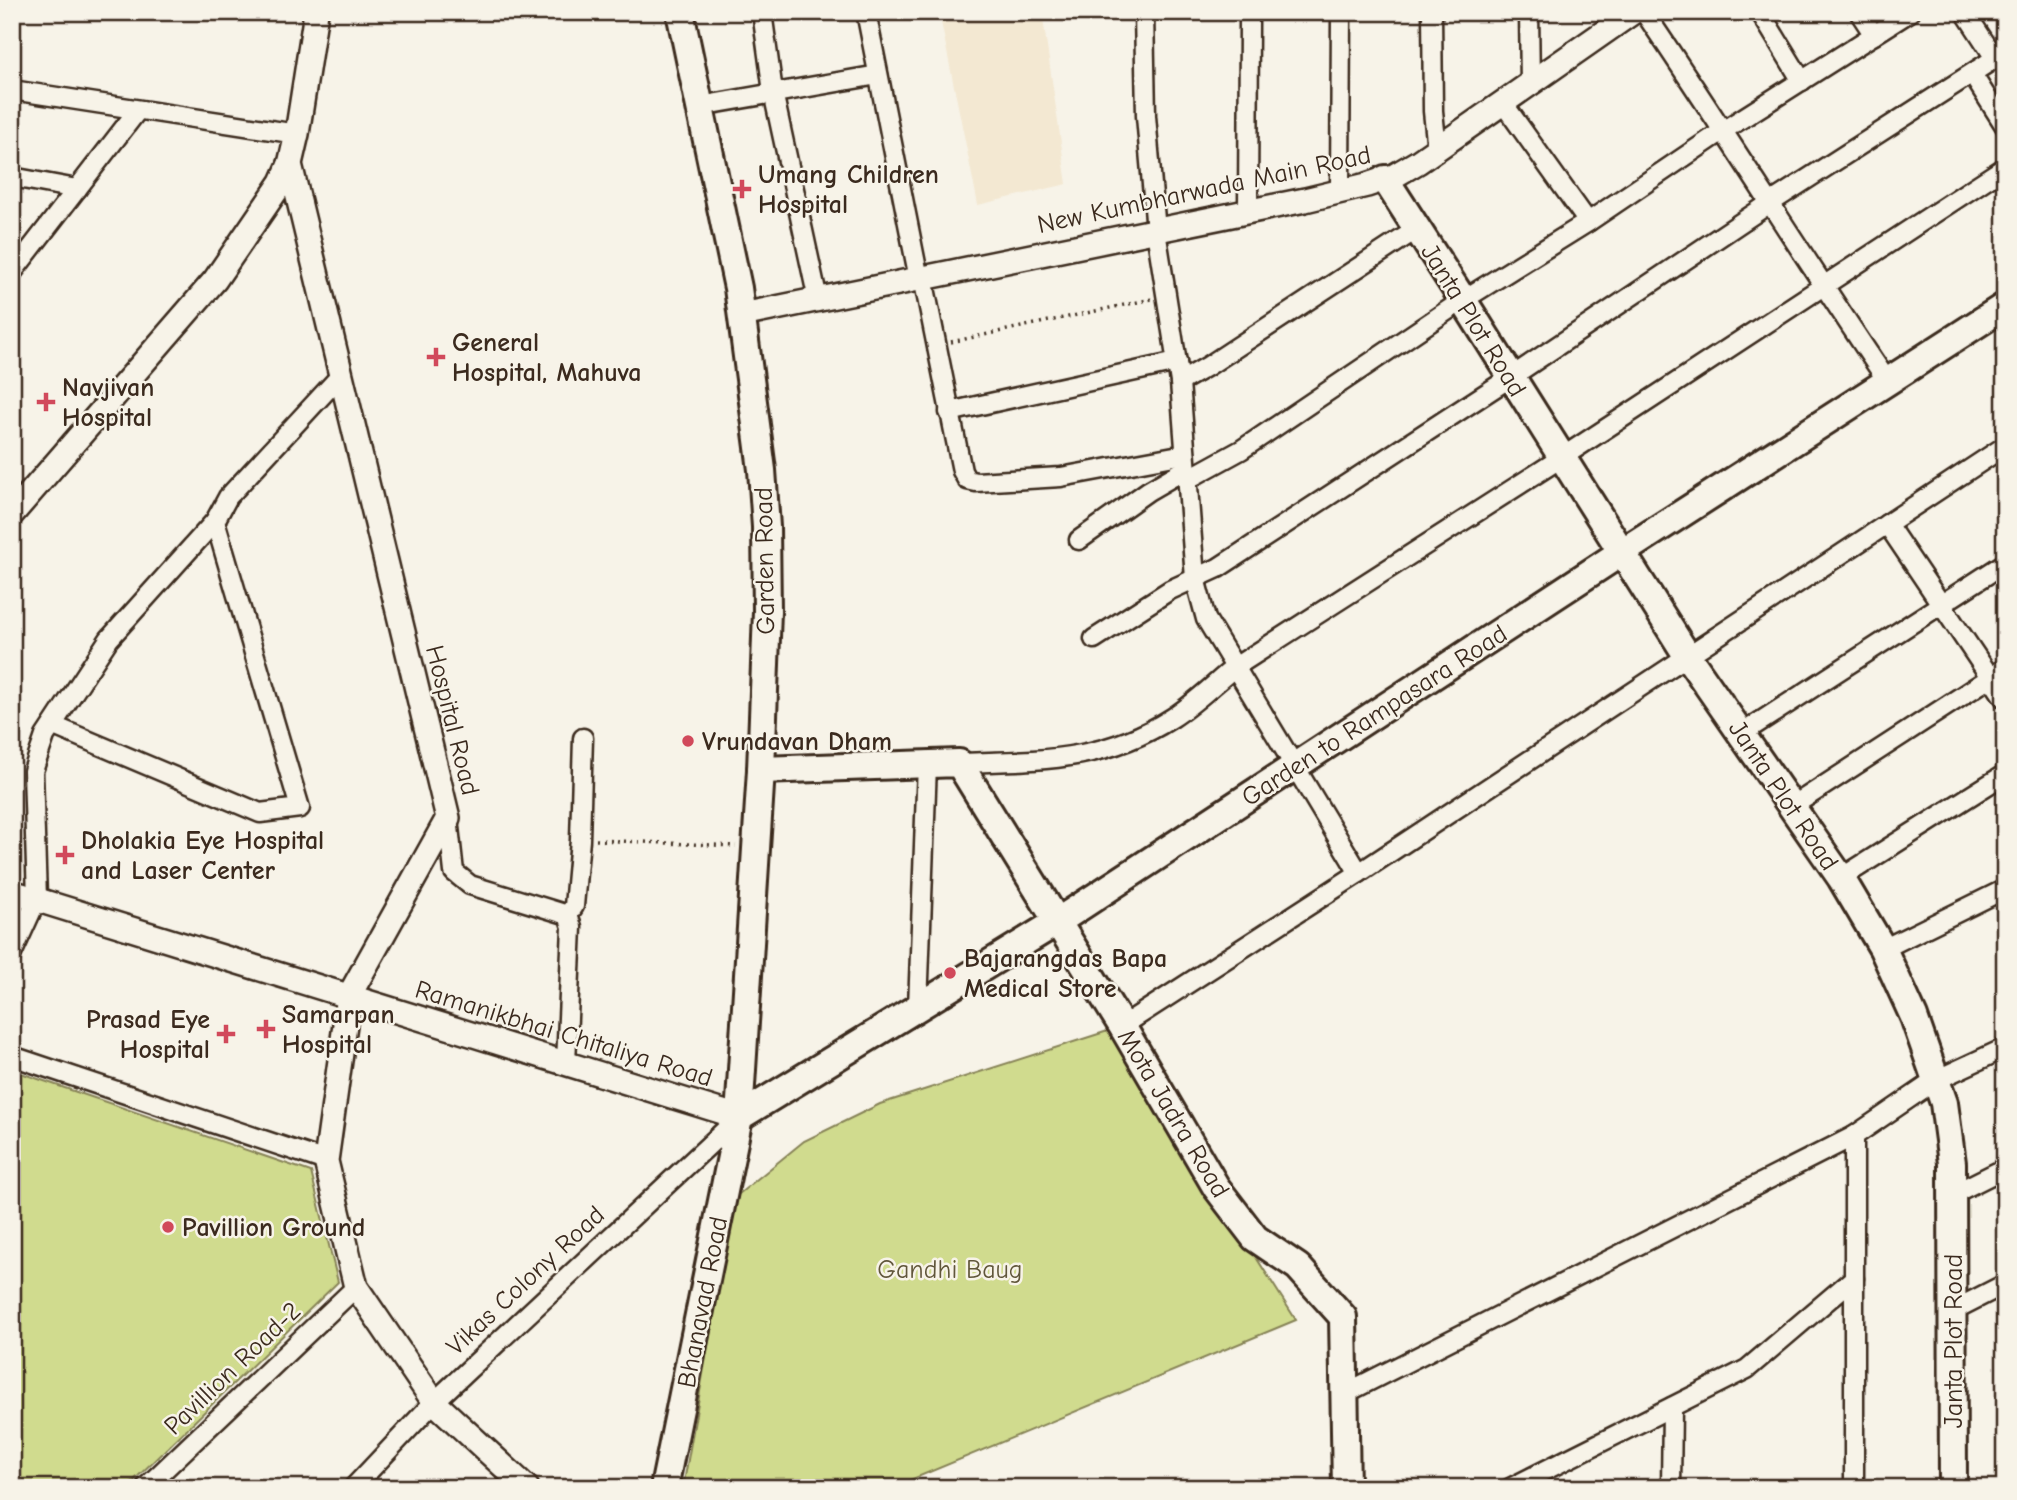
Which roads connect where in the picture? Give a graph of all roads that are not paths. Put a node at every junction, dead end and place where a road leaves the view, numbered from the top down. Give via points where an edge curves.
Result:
1 (316, 12) edge
2 (680, 12) edge
3 (762, 12) edge
4 (866, 12) edge
5 (1144, 12) edge
6 (1341, 12) edge
7 (1433, 12) edge
8 (1529, 12) edge
9 (1633, 12) edge
10 (1644, 12) edge
11 (1760, 12) edge
12 (1859, 12) edge
13 (1910, 12) edge
14 (1965, 12) edge
15 (1249, 22) dead end
16 (1874, 35) junction
17 (2000, 55) edge
18 (1972, 74) junction
19 (878, 75) junction
20 (1802, 81) junction
21 (1530, 85) junction
22 (12, 90) edge
23 (773, 92) junction
24 (1503, 103) junction
25 (700, 106) junction
26 (138, 110) junction
27 (2005, 126) edge
28 (1724, 130) junction
29 (297, 134) junction
30 (1437, 150) junction
31 (290, 164) junction
32 (2005, 167) edge
33 (12, 177) edge
34 (1385, 179) junction
35 (77, 189) junction
36 (1340, 191) junction
37 (1770, 202) junction
38 (1248, 211) junction
39 (1588, 222) junction
40 (1416, 229) junction
41 (1156, 230) junction
42 (12, 273) edge
43 (921, 279) junction
44 (1823, 286) junction
45 (818, 300) junction
46 (1464, 300) junction
47 (2005, 306) edge
48 (742, 315) junction
49 (1177, 362) junction
50 (341, 375) junction
51 (1511, 377) junction
52 (1180, 382) junction
53 (1888, 382) junction
54 (949, 412) junction
55 (2005, 446) edge
56 (1561, 457) junction
57 (1186, 467) junction
58 (15, 505) edge
59 (215, 521) junction
60 (1887, 524) junction
61 (1079, 540) dead end
62 (1622, 552) junction
63 (2005, 563) edge
64 (1195, 578) junction
65 (1943, 604) junction
66 (1094, 639) dead end
67 (1688, 657) junction
68 (1234, 667) junction
69 (1998, 672) edge
70 (2005, 699) edge
71 (54, 726) junction
72 (1741, 734) junction
73 (583, 738) dead end
74 (959, 763) junction
75 (927, 764) junction
76 (1296, 768) junction
77 (761, 770) junction
78 (2005, 774) edge
79 (1791, 807) junction
80 (448, 818) junction
81 (1359, 873) junction
82 (1841, 878) junction
83 (2005, 890) edge
84 (12, 892) edge
85 (37, 899) junction
86 (568, 915) junction
87 (1057, 922) junction
88 (1882, 949) junction
89 (12, 954) edge
90 (349, 996) junction
91 (918, 1007) junction
92 (1122, 1026) junction
93 (2005, 1048) edge
94 (12, 1056) edge
95 (566, 1063) junction
96 (1936, 1080) junction
97 (739, 1117) junction
98 (1854, 1136) junction
99 (326, 1161) junction
100 (2005, 1168) edge
101 (1953, 1194) junction
102 (1854, 1278) junction
103 (2005, 1284) edge
104 (356, 1287) junction
105 (1952, 1311) junction
106 (1344, 1394) junction
107 (434, 1402) junction
108 (1672, 1407) junction
109 (145, 1488) edge
110 (353, 1488) edge
111 (527, 1488) edge
112 (664, 1488) edge
113 (1346, 1488) edge
114 (1510, 1488) edge
115 (1671, 1488) edge
116 (1854, 1488) edge
117 (1953, 1488) edge

1 - 29 street, Hospital Road
2 - 25 main road, Garden Road
3 - 23 street
4 - 19 street
5 - 41 street via 1146,116
6 - 36 street
7 - 30 street
8 - 21 street
9 - 21 street, New Kumbharwada Main Road
10 - 28 street
11 - 20 street
12 - 16 street
13 - 16 street
14 - 17 street
15 - 38 street
16 - 20 street
17 - 18 street
18 - 27 street
18 - 37 street
19 - 23 street
19 - 43 street
20 - 28 street
21 - 24 street, New Kumbharwada Main Road
22 - 26 street
23 - 25 street
23 - 45 street
24 - 30 street, New Kumbharwada Main Road
24 - 39 street
25 - 48 main road, Garden Road
26 - 29 street
26 - 35 street
28 - 37 street
28 - 39 street
29 - 31 street, Hospital Road
30 - 34 street, New Kumbharwada Main Road
31 - 50 street, Hospital Road
31 - 58 street via 215,280
32 - 44 street
33 - 35 street
34 - 36 street, New Kumbharwada Main Road
34 - 40 main road, Janta Plot Road
35 - 42 street
36 - 38 street, New Kumbharwada Main Road
37 - 44 street
37 - 51 street
38 - 41 street, New Kumbharwada Main Road
39 - 46 street
40 - 46 main road, Janta Plot Road
40 - 52 street
41 - 43 street, New Kumbharwada Main Road
41 - 49 street
43 - 45 street, New Kumbharwada Main Road
43 - 54 street
44 - 53 street
44 - 56 street
45 - 48 street, New Kumbharwada Main Road
46 - 51 main road, Janta Plot Road
46 - 57 street via 1241,450
47 - 53 main road, Garden to Rampasara Road
48 - 77 main road, Garden Road via 766,527
49 - 52 street
49 - 54 street
50 - 59 street via 228,497
50 - 80 street, Hospital Road
51 - 56 main road, Janta Plot Road
51 - 64 street via 1218,568
52 - 57 street
53 - 62 main road, Garden to Rampasara Road
54 - 57 street via 962,471 971,482
55 - 60 street
56 - 62 main road, Janta Plot Road
56 - 68 street
57 - 61 street
57 - 64 street
59 - 71 street via 109,639
59 - 71 street via 300,808 260,813
60 - 65 street
60 - 67 street
62 - 67 main road, Janta Plot Road
62 - 76 main road, Garden to Rampasara Road
63 - 65 street
64 - 66 street
64 - 68 street via 1206,618
65 - 69 street
65 - 72 street
67 - 72 main road, Janta Plot Road
67 - 81 street
68 - 74 street via 1172,718 1121,745 1059,760
68 - 76 street
69 - 70 street
69 - 79 street
71 - 85 street via 33,771
72 - 79 main road, Janta Plot Road
73 - 86 street via 580,839 574,906
74 - 75 main road
74 - 87 main road, Mota Jadra Road
75 - 77 main road
75 - 91 street
76 - 81 street
76 - 87 main road, Garden to Rampasara Road
77 - 97 main road, Garden Road
78 - 82 street
79 - 82 main road, Janta Plot Road
80 - 86 street via 454,872 470,885
80 - 90 street, Hospital Road
81 - 92 street
82 - 88 main road, Janta Plot Road
83 - 88 street
84 - 85 street, Ramanikbhai Chitaliya Road
85 - 89 street
85 - 90 street, Ramanikbhai Chitaliya Road
86 - 95 street via 572,926
87 - 91 main road, Garden to Rampasara Road
87 - 92 main road, Mota Jadra Road
88 - 96 main road, Janta Plot Road via 1914,1017
90 - 95 street, Ramanikbhai Chitaliya Road
90 - 99 street, Hospital Road
91 - 97 main road, Garden to Rampasara Road
92 - 106 main road, Mota Jadra Road via 1216,1187 1246,1228 1264,1246 1298,1267 1343,1317
93 - 96 street
94 - 99 street
95 - 97 street, Ramanikbhai Chitaliya Road
96 - 98 street
96 - 101 main road, Janta Plot Road via 1949,1132
97 - 107 street, Vikas Colony Road
97 - 112 main road, Bhanavad Road
98 - 102 street
98 - 106 street
99 - 104 street, Hospital Road
100 - 101 street
101 - 105 main road, Janta Plot Road
102 - 108 street via 1747,1369
102 - 116 street
103 - 105 street
104 - 107 street, Hospital Road
104 - 109 street, Pavillion Road-2
105 - 117 main road, Janta Plot Road
106 - 113 main road, Mota Jadra Road
107 - 110 street, Vikas Colony Road
107 - 111 street, Hospital Road
108 - 114 street
108 - 115 street

